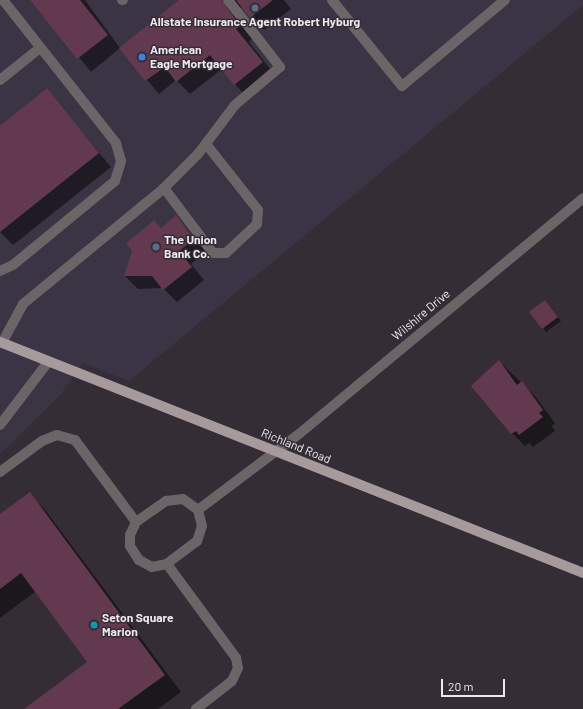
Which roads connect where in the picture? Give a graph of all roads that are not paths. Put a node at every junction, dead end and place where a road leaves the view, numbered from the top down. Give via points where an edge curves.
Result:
1 (3, 0) edge
2 (228, 0) edge
3 (332, 0) edge
4 (505, 0) edge
5 (40, 48) junction
6 (0, 80) edge
7 (206, 144) junction
8 (164, 188) junction
9 (583, 198) edge
10 (0, 271) edge
11 (1, 343) edge
12 (48, 362) junction
13 (2, 422) edge
14 (276, 452) junction
15 (0, 472) edge
16 (198, 510) junction
17 (136, 522) junction
18 (166, 564) junction
19 (583, 573) edge
20 (196, 709) edge

1 - 5 street
2 - 7 street via 280,67 235,105
3 - 4 street via 402,86
5 - 6 street
5 - 10 street via 116,143 121,162 115,181 13,265
7 - 8 street
7 - 8 street via 258,210 257,224 226,253 213,253
8 - 11 street via 23,304
9 - 14 street, Wilshire Drive
11 - 12 main road, Richland Road
12 - 13 street
12 - 14 main road, Richland Road
14 - 16 street, Wilshire Drive
14 - 19 main road, Richland Road
15 - 17 street via 42,441 57,435 75,440
16 - 17 street via 183,499 166,501
16 - 18 street via 202,526 197,541
17 - 18 street via 130,535 130,546 139,560 152,567
18 - 20 street via 236,658 238,668 232,681

